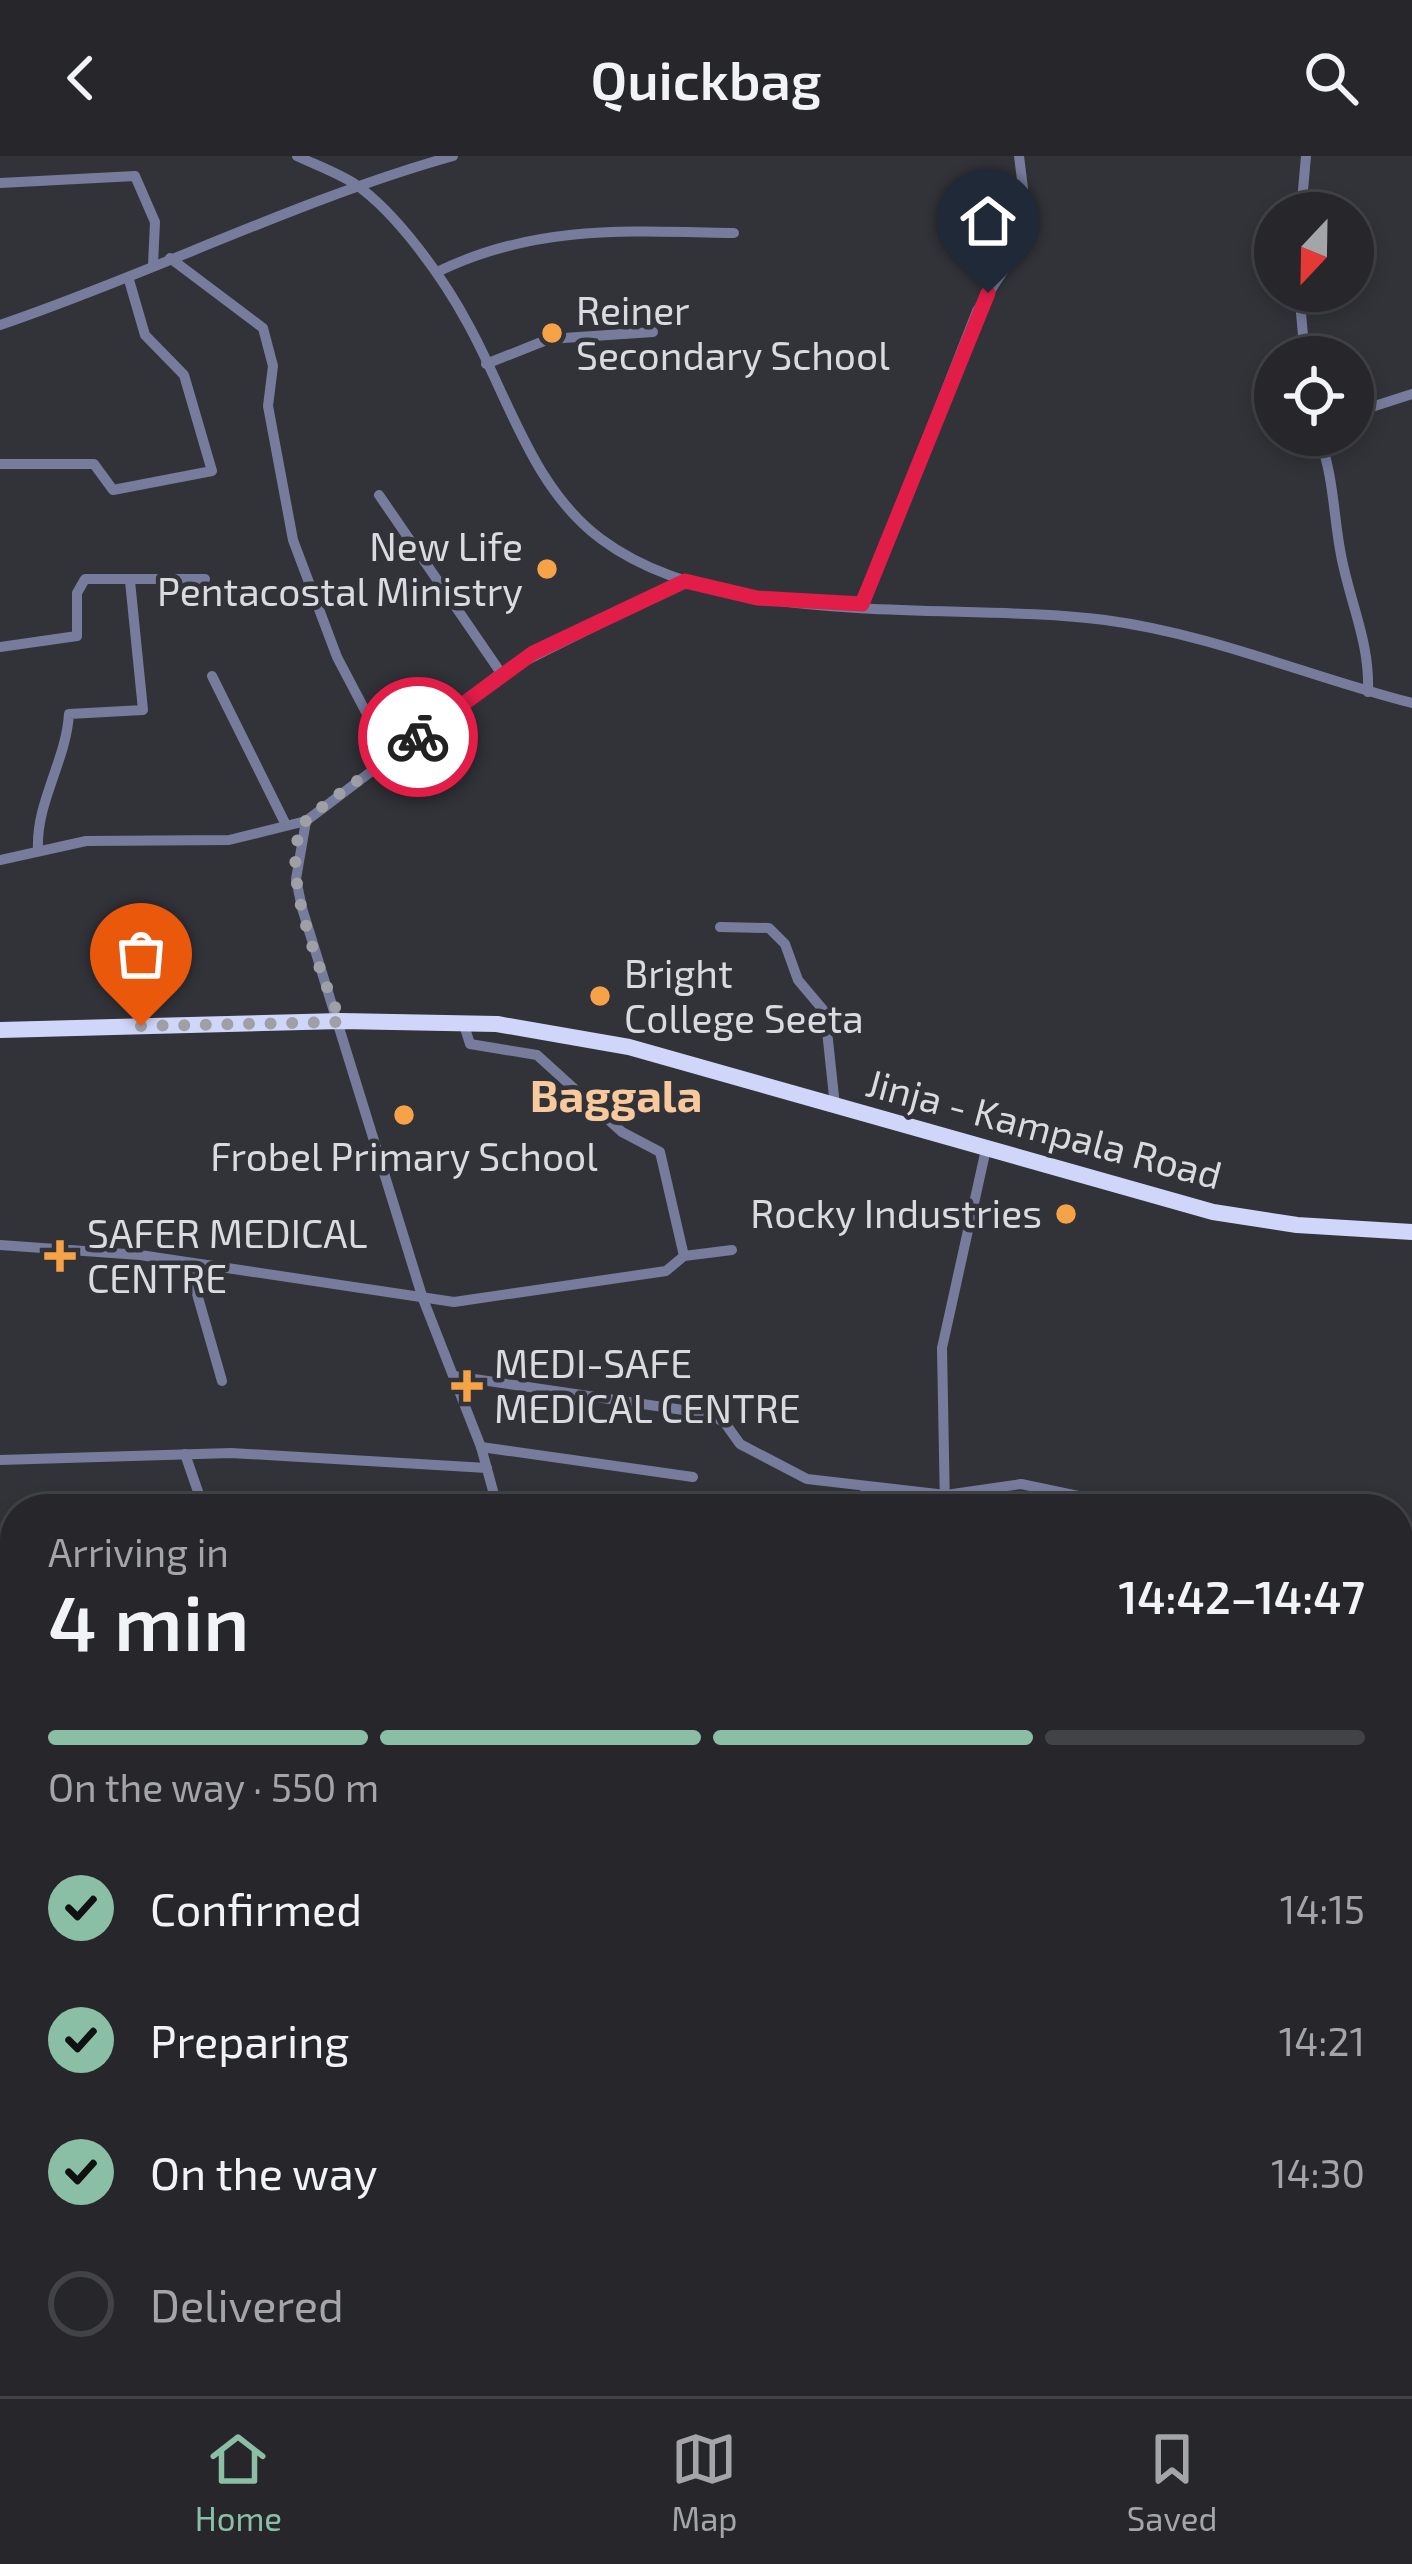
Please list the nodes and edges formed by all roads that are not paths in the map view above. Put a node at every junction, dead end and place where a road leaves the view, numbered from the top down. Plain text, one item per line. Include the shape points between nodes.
1 (298, 156) edge
2 (453, 156) edge
3 (1019, 156) edge
4 (1306, 156) edge
5 (0, 183) edge
6 (362, 183) junction
7 (1306, 192) edge
8 (734, 233) dead end
9 (170, 258) junction
10 (153, 265) junction
11 (437, 272) junction
12 (129, 280) junction
13 (0, 326) edge
14 (653, 332) dead end
15 (486, 364) junction
16 (1412, 394) edge
17 (1374, 406) edge
18 (1324, 456) edge
19 (0, 464) edge
20 (379, 495) dead end
21 (205, 579) dead end
22 (130, 581) junction
23 (685, 581) junction
24 (862, 604) junction
25 (0, 647) edge
26 (501, 673) junction
27 (212, 676) dead end
28 (1368, 692) junction
29 (1412, 703) edge
30 (390, 758) junction
31 (306, 821) junction
32 (285, 823) junction
33 (38, 849) junction
34 (0, 860) edge
35 (720, 927) dead end
36 (341, 1022) junction
37 (464, 1025) junction
38 (0, 1032) edge
39 (835, 1106) junction
40 (986, 1149) junction
41 (1412, 1232) edge
42 (0, 1245) edge
43 (732, 1250) dead end
44 (684, 1256) junction
45 (189, 1267) junction
46 (424, 1299) junction
47 (454, 1376) junction
48 (222, 1381) dead end
49 (481, 1447) junction
50 (185, 1454) junction
51 (0, 1460) edge
52 (487, 1468) junction
53 (693, 1478) dead end
54 (866, 1487) junction
55 (199, 1494) edge
56 (494, 1494) edge
57 (865, 1494) edge
58 (936, 1494) edge
59 (946, 1494) edge
60 (953, 1494) edge
61 (1069, 1494) edge

1 - 6 street
2 - 6 street
3 - 24 street via 1024,196 1007,265 977,311
4 - 7 street
5 - 10 street via 135,176 155,222
6 - 9 street
6 - 11 street
8 - 11 street via 554,233
9 - 10 street
9 - 30 street via 263,328 289,526 337,657
10 - 12 street
11 - 15 street
12 - 13 street
12 - 19 street via 145,335 184,375 212,471 113,490 94,464
14 - 15 street via 549,339
15 - 23 street via 572,513 631,559
16 - 17 street
18 - 28 street via 1343,567 1368,647
20 - 26 street
21 - 22 street
22 - 25 street via 79,584 77,636
22 - 33 street via 143,710 70,712
23 - 24 street via 757,598
23 - 26 street
24 - 28 street via 1107,620
26 - 30 street
27 - 32 street
28 - 29 street
30 - 31 street
31 - 32 street
31 - 36 street via 296,878
32 - 33 street via 229,840 142,838
33 - 34 street
35 - 39 street via 769,928 785,944 798,980 829,1022
36 - 37 highway, Jinja - Kampala Road
36 - 38 highway, Jinja - Kampala Road
36 - 46 street
37 - 39 highway, Jinja - Kampala Road via 532,1028 629,1047
37 - 44 street via 470,1044 537,1055 622,1132 661,1152
39 - 40 highway, Jinja - Kampala Road
40 - 41 highway, Jinja - Kampala Road via 1213,1212
40 - 59 street via 942,1348
42 - 45 street via 140,1255
43 - 44 street
44 - 46 street via 666,1271 640,1276 454,1302
45 - 46 street
45 - 48 street
46 - 47 street
47 - 49 street
47 - 54 street via 710,1414 740,1444 793,1474
49 - 52 street
49 - 53 street
50 - 51 street
50 - 52 street
50 - 55 street
52 - 56 street
54 - 57 street
54 - 58 street
60 - 61 street via 1022,1484

